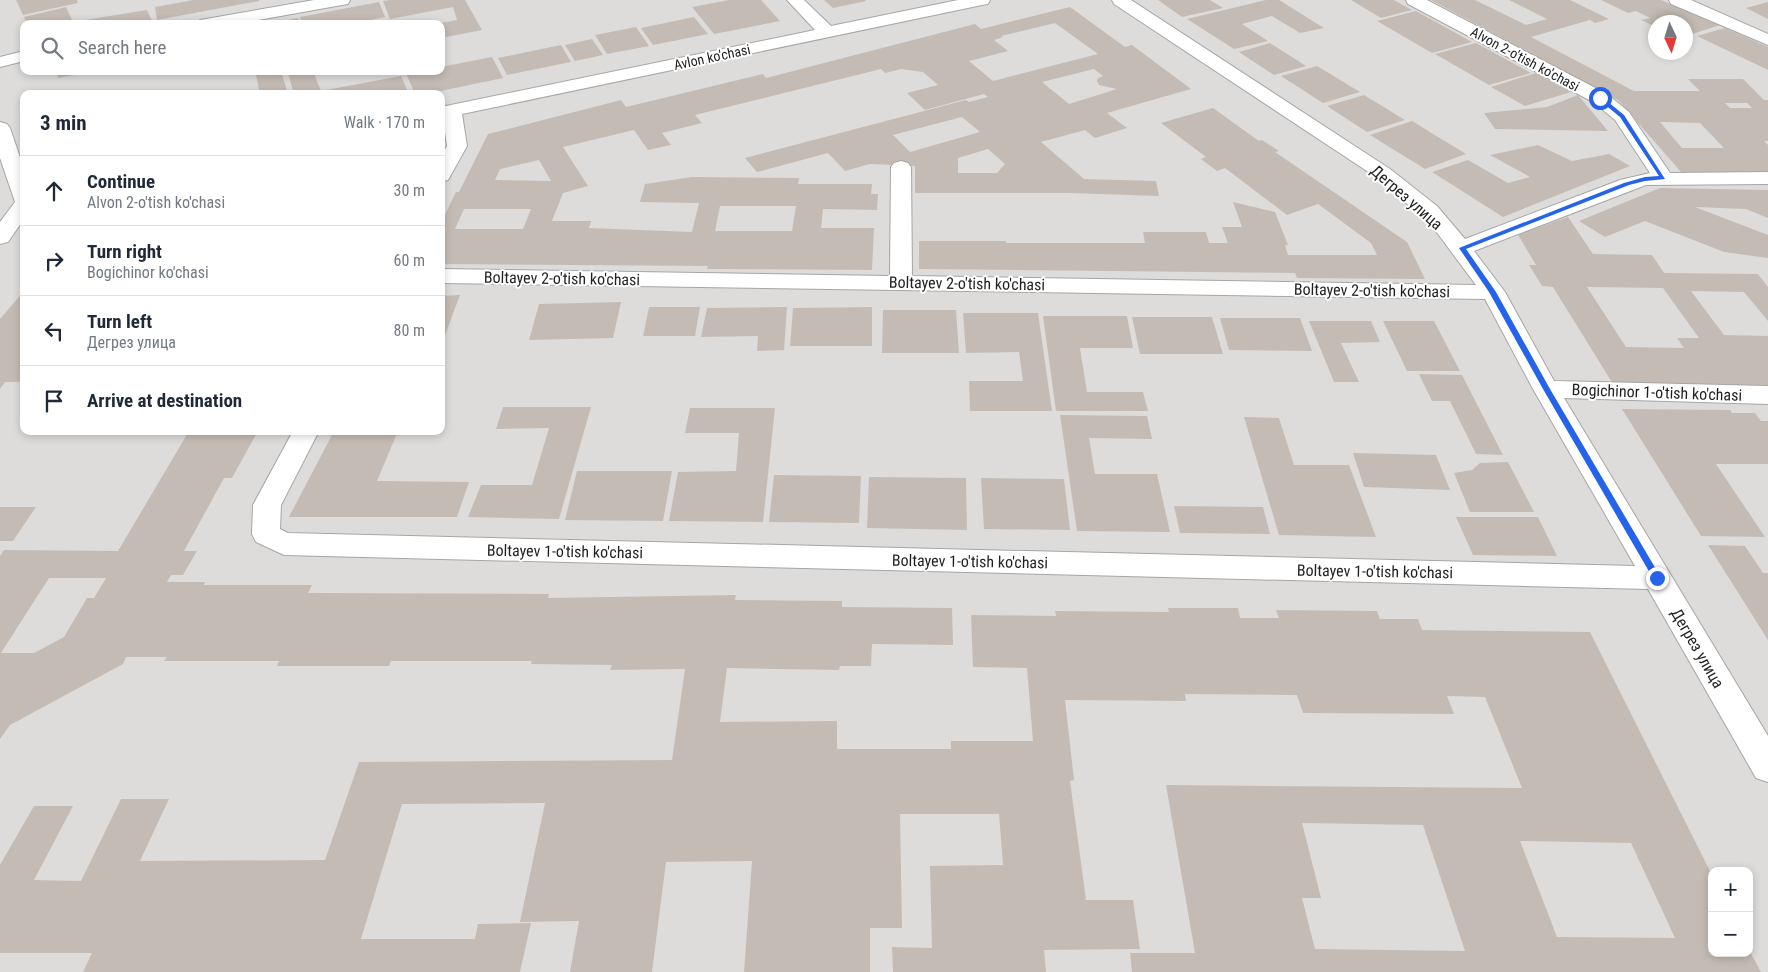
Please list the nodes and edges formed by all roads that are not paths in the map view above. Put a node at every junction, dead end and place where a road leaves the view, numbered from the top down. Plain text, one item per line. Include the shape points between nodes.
1 (342, 0) edge
2 (795, 0) edge
3 (982, 0) edge
4 (1120, 0) edge
5 (1414, 0) edge
6 (1677, 0) edge
7 (309, 3) edge
8 (226, 20) edge
9 (827, 32) junction
10 (1768, 40) edge
11 (20, 57) edge
12 (0, 62) edge
13 (447, 112) edge
14 (0, 128) edge
15 (901, 167) dead end
16 (445, 168) edge
17 (1663, 178) junction
18 (1768, 178) edge
19 (20, 188) edge
20 (20, 210) edge
21 (0, 237) edge
22 (1462, 248) junction
23 (445, 276) edge
24 (901, 282) junction
25 (1493, 292) junction
26 (1546, 389) junction
27 (1768, 395) edge
28 (304, 435) edge
29 (1657, 578) junction
30 (1768, 768) edge

1 - 7 street
2 - 9 street
3 - 9 street, Avlon ko'chasi
4 - 22 street, Дегрез улица via 1383,174 1429,211
5 - 17 street, Alvon 2-o'tish ko'chasi via 1600,98 1622,116
6 - 10 street
7 - 8 street
9 - 13 street, Avlon ko'chasi
11 - 12 street
13 - 16 street via 457,146
14 - 19 street
15 - 24 street
17 - 18 street
17 - 22 street via 1626,184
20 - 21 street
22 - 25 street, Дегрез улица
23 - 24 street, Boltayev 2-o'tish ko'chasi
24 - 25 street, Boltayev 2-o'tish ko'chasi
25 - 26 street, Дегрез улица
26 - 27 street, Bogichinor 1-o'tish ko'chasi
26 - 29 street, Дегрез улица
28 - 29 street, Boltayev 1-o'tish ko'chasi via 267,505 266,534 284,544
29 - 30 street, Дегрез улица

